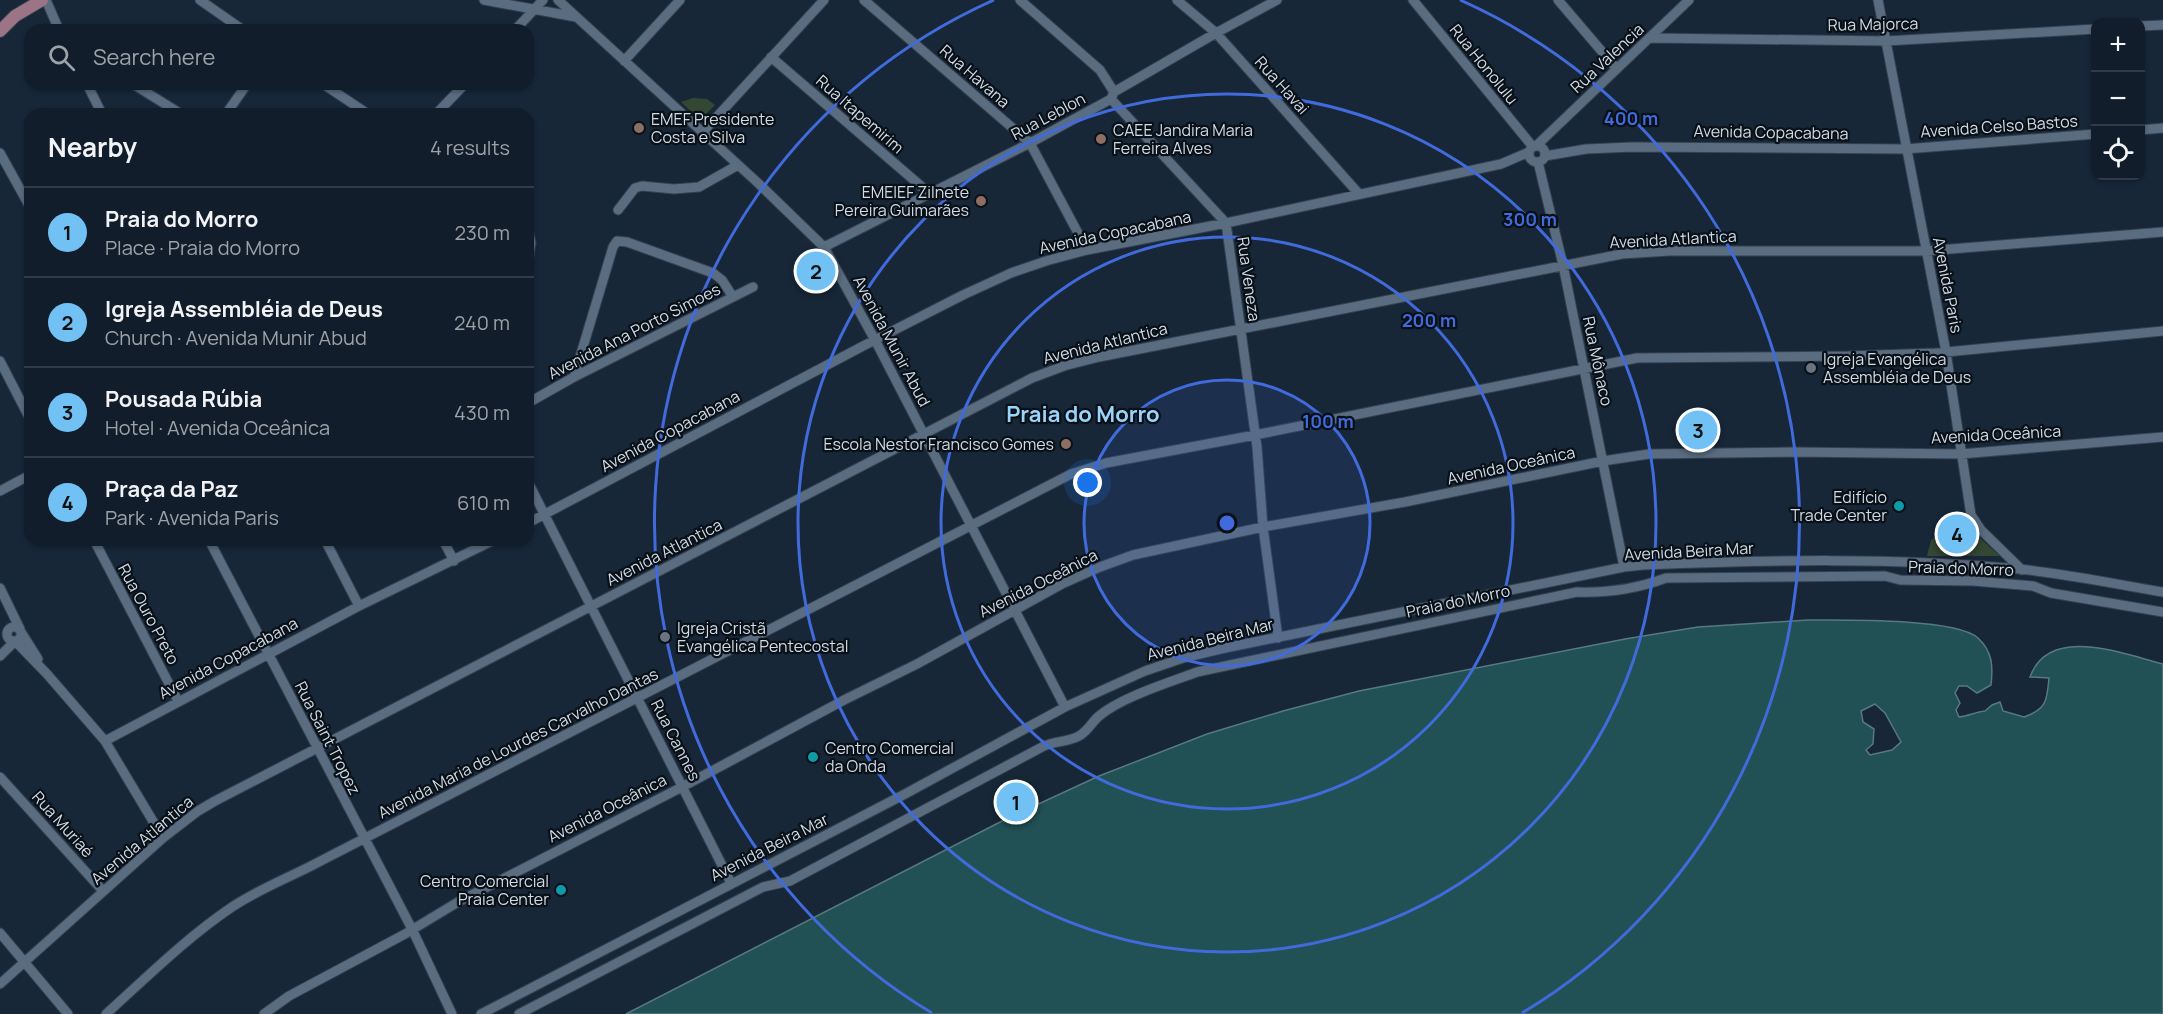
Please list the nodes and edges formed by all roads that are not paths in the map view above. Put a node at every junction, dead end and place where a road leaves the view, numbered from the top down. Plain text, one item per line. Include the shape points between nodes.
1 (44, 0) edge
2 (200, 0) edge
3 (484, 0) edge
4 (543, 0) edge
5 (558, 0) edge
6 (680, 0) edge
7 (824, 0) edge
8 (864, 0) edge
9 (1020, 0) edge
10 (1177, 0) edge
11 (1277, 0) edge
12 (1413, 0) edge
13 (1558, 0) edge
14 (1689, 0) edge
15 (1878, 0) edge
16 (535, 9) junction
17 (577, 17) junction
18 (56, 24) edge
19 (234, 24) edge
20 (521, 24) edge
21 (2163, 25) edge
22 (2145, 26) edge
23 (2091, 29) edge
24 (0, 31) edge
25 (1216, 33) junction
26 (1651, 38) junction
27 (1886, 41) junction
28 (771, 57) junction
29 (624, 61) junction
30 (1616, 68) junction
31 (90, 90) edge
32 (143, 90) edge
33 (243, 90) edge
34 (332, 90) edge
35 (459, 90) edge
36 (1113, 96) junction
37 (99, 108) edge
38 (171, 108) edge
39 (230, 108) edge
40 (359, 108) edge
41 (442, 108) edge
42 (2163, 129) edge
43 (2145, 130) edge
44 (702, 133) junction
45 (2091, 134) edge
46 (1030, 143) junction
47 (1905, 149) junction
48 (0, 153) edge
49 (1537, 153) junction
50 (738, 165) junction
51 (929, 193) junction
52 (1359, 194) junction
53 (24, 196) edge
54 (618, 210) dead end
55 (1226, 223) junction
56 (2163, 232) edge
57 (824, 247) junction
58 (1087, 250) junction
59 (1926, 251) junction
60 (1563, 265) junction
61 (753, 287) dead end
62 (733, 297) junction
63 (1240, 328) junction
64 (2163, 331) edge
65 (875, 340) junction
66 (1946, 352) junction
67 (0, 361) edge
68 (1584, 368) junction
69 (574, 377) junction
70 (534, 400) edge
71 (24, 407) edge
72 (924, 434) junction
73 (1255, 435) junction
74 (2163, 437) edge
75 (1961, 454) junction
76 (1603, 461) junction
77 (24, 478) edge
78 (0, 491) edge
79 (534, 494) edge
80 (544, 514) junction
81 (534, 520) edge
82 (972, 526) junction
83 (1263, 527) junction
84 (97, 546) edge
85 (212, 546) edge
86 (328, 546) edge
87 (446, 546) edge
88 (483, 546) edge
89 (454, 561) junction
90 (1624, 567) junction
91 (2022, 570) junction
92 (0, 588) edge
93 (2163, 592) edge
94 (6, 600) junction
95 (359, 606) junction
96 (591, 606) junction
97 (1016, 610) junction
98 (2163, 612) edge
99 (21, 631) junction
100 (8, 632) edge
101 (1278, 638) junction
102 (0, 655) edge
103 (268, 655) junction
104 (47, 674) junction
105 (638, 698) junction
106 (178, 701) junction
107 (1065, 707) junction
108 (105, 741) junction
109 (317, 748) junction
110 (0, 777) edge
111 (682, 787) junction
112 (164, 838) junction
113 (364, 839) junction
114 (731, 883) junction
115 (103, 891) junction
116 (412, 929) junction
117 (0, 933) edge
118 (26, 962) junction
119 (0, 984) edge
120 (68, 1014) edge
121 (105, 1014) edge
122 (264, 1014) edge
123 (452, 1014) edge
124 (481, 1014) edge
125 (519, 1014) edge

1 - 18 street
1 - 24 main road via 15,16
2 - 19 street
3 - 16 street
4 - 16 street
5 - 17 street, Avenida Munir Abud
6 - 29 street
7 - 28 street
8 - 46 street, Rua Havana
9 - 36 street, Rua Veneza via 1100,70
10 - 25 street, Rua Havai
11 - 25 street, Rua Leblon
12 - 49 street, Rua Honolulu
13 - 30 street
14 - 26 street, Rua Valencia
15 - 27 street, Avenida Paris
16 - 17 street
16 - 20 street
17 - 29 street, Avenida Munir Abud
21 - 22 street
23 - 27 street, Rua Majorca
25 - 36 street, Rua Leblon
25 - 52 street, Rua Havai
26 - 27 street, Rua Majorca
26 - 30 street, Rua Valencia
27 - 47 street, Avenida Paris
28 - 44 street
28 - 51 street, Rua Itapemirim
29 - 44 street, Avenida Munir Abud
30 - 49 street, Rua Valencia via 1544,137
31 - 37 street
32 - 38 street
33 - 39 street
34 - 40 street
35 - 41 street
36 - 46 street, Rua Leblon
36 - 55 street, Rua Veneza
42 - 43 street
44 - 50 street, Avenida Munir Abud
45 - 47 street, Avenida Celso Bastos
46 - 51 street, Rua Leblon
46 - 58 street, Rua Havana
47 - 49 street, Avenida Copacabana via 1632,147
47 - 59 street, Avenida Paris
48 - 53 street
49 - 52 street, Avenida Copacabana
49 - 60 street, Rua Mônaco
50 - 54 street via 699,187 635,188
50 - 57 street, Avenida Munir Abud
51 - 57 street, Rua Leblon
52 - 55 street, Avenida Copacabana
55 - 58 street, Avenida Copacabana
55 - 63 street, Rua Veneza
56 - 59 street, Avenida Atlantica
57 - 65 street, Avenida Munir Abud
58 - 65 street, Avenida Copacabana via 1011,273
59 - 60 street, Avenida Atlantica via 1669,251 1622,254
59 - 66 street, Avenida Paris
60 - 63 street, Avenida Atlantica
60 - 68 street, Rua Mônaco
61 - 62 street, Avenida Ana Porto Simoes
62 - 69 street, Avenida Ana Porto Simoes
62 - 69 street via 713,273 617,241
63 - 72 street, Avenida Atlantica via 1064,366 1032,378
63 - 73 street, Rua Veneza
64 - 66 street, Avenida Maria de Lourdes Carvalho Dantas
65 - 72 street, Avenida Munir Abud
65 - 80 street, Avenida Copacabana
66 - 68 street, Avenida Maria de Lourdes Carvalho Dantas via 1655,357
66 - 75 street, Avenida Paris
67 - 71 street
68 - 73 street, Avenida Maria de Lourdes Carvalho Dantas
68 - 76 street, Rua Mônaco
69 - 70 street, Avenida Ana Porto Simoes
72 - 82 street, Avenida Munir Abud
72 - 96 street, Avenida Atlantica
73 - 82 street, Avenida Maria de Lourdes Carvalho Dantas via 1106,463 1071,474
73 - 83 street, Rua Veneza
74 - 75 street, Avenida Oceânica
75 - 76 street, Avenida Oceânica via 1681,453
75 - 91 street, Avenida Paris via 1966,496 1975,524
76 - 83 street, Avenida Oceânica
76 - 90 street, Rua Mônaco
77 - 78 street
79 - 80 street, Rua Cannes
80 - 81 street, Avenida Copacabana
80 - 96 street, Rua Cannes
82 - 97 street, Avenida Munir Abud
82 - 105 street, Avenida Maria de Lourdes Carvalho Dantas
83 - 97 street, Avenida Oceânica via 1118,560 1072,579
83 - 101 street, Rua Veneza
84 - 106 street, Rua Ouro Preto
85 - 103 street, Rua Saint Tropez
86 - 95 street
87 - 89 street
88 - 89 street, Avenida Copacabana
89 - 95 street, Avenida Copacabana
90 - 91 street, Avenida Beira Mar via 1863,561
90 - 101 street, Avenida Beira Mar
91 - 93 street
92 - 94 street
94 - 99 street
94 - 100 street
95 - 103 street, Avenida Copacabana
96 - 105 street, Rua Cannes
96 - 109 street, Avenida Atlantica
97 - 107 street, Avenida Munir Abud
97 - 111 street, Avenida Oceânica
98 - 125 street, Praia do Morro via 2051,593 2033,586 1973,581 1900,580 1885,576 1666,578 1651,584 1578,592 1197,672 1150,689 1098,717 1082,734 1067,742 1044,746 790,881 764,887
99 - 100 street via 14,626
99 - 104 street
100 - 102 street
100 - 104 street
101 - 107 street, Avenida Beira Mar via 1183,658
103 - 106 street, Avenida Copacabana
103 - 109 street, Rua Saint Tropez
104 - 108 street
105 - 111 street, Rua Cannes
105 - 113 street, Avenida Maria de Lourdes Carvalho Dantas
106 - 108 street, Avenida Copacabana
107 - 114 street, Avenida Beira Mar
108 - 112 street
109 - 112 street, Avenida Atlantica via 198,811
109 - 113 street, Rua Saint Tropez
110 - 115 street, Rua Muriaé
111 - 114 street, Rua Cannes
111 - 116 street, Avenida Oceânica
112 - 115 street, Avenida Atlantica
113 - 116 street, Rua Saint Tropez
113 - 121 street, Avenida Maria de Lourdes Carvalho Dantas via 232,908
114 - 124 street, Avenida Beira Mar
115 - 118 street, Avenida Atlantica
116 - 122 street, Avenida Oceânica via 305,986
116 - 123 street, Rua Saint Tropez
117 - 118 street
118 - 119 street, Avenida Atlantica
118 - 120 street

